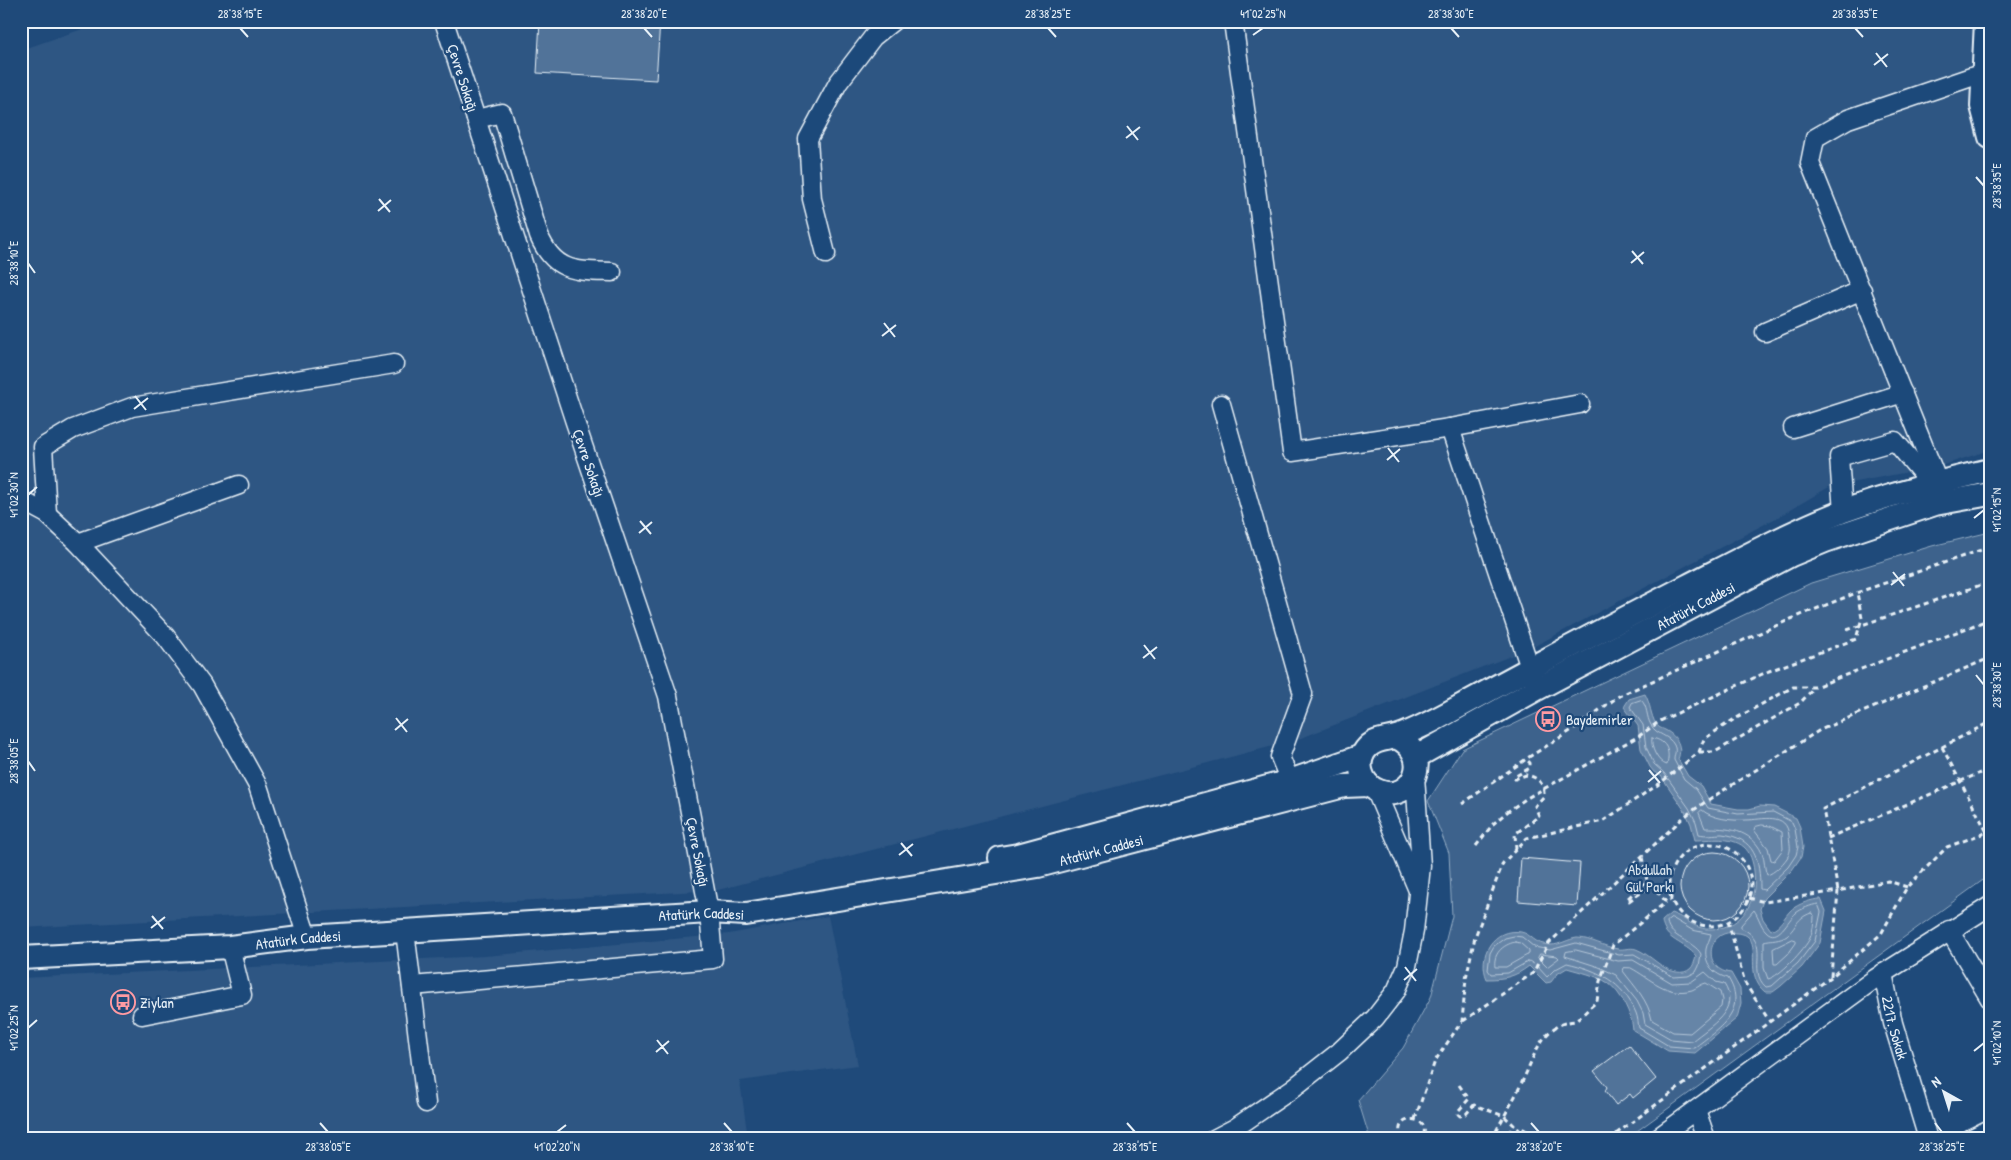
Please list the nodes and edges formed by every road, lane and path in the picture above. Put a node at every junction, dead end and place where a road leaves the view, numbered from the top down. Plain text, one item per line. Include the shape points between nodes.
1 (444, 21) edge
2 (893, 21) edge
3 (1233, 21) edge
4 (1986, 21) edge
5 (1983, 73) junction
6 (476, 119) junction
7 (1990, 137) edge
8 (826, 254) dead end
9 (612, 272) dead end
10 (1862, 290) junction
11 (1765, 332) dead end
12 (394, 364) dead end
13 (1904, 393) junction
14 (1221, 404) dead end
15 (1580, 404) dead end
16 (1450, 428) junction
17 (1793, 428) dead end
18 (1990, 470) edge
19 (1934, 483) junction
20 (239, 485) dead end
21 (1990, 494) edge
22 (21, 500) edge
23 (1843, 512) junction
24 (47, 514) junction
25 (78, 543) junction
26 (1990, 547) edge
27 (1990, 582) edge
28 (1856, 593) junction
29 (1990, 618) edge
30 (1860, 625) junction
31 (1847, 630) dead end
32 (1990, 658) edge
33 (1534, 678) junction
34 (1815, 688) junction
35 (1990, 722) edge
36 (1396, 737) junction
37 (1942, 747) junction
38 (1699, 752) junction
39 (1362, 756) junction
40 (1526, 759) junction
41 (1416, 766) junction
42 (1980, 773) dead end
43 (1290, 781) junction
44 (1960, 781) junction
45 (1372, 787) junction
46 (1544, 790) junction
47 (1462, 804) dead end
48 (1988, 831) edge
49 (1828, 838) junction
50 (1476, 846) dead end
51 (1516, 850) junction
52 (1642, 857) junction
53 (1907, 887) junction
54 (1418, 889) junction
55 (1838, 891) junction
56 (1749, 898) junction
57 (1672, 899) junction
58 (1666, 902) junction
59 (1990, 906) edge
60 (709, 912) junction
61 (1728, 921) junction
62 (1949, 930) junction
63 (405, 931) junction
64 (306, 937) junction
65 (230, 947) junction
66 (21, 958) edge
67 (1884, 973) junction
68 (1831, 977) junction
69 (412, 986) junction
70 (1990, 999) edge
71 (142, 1015) dead end
72 (1462, 1021) junction
73 (1770, 1022) junction
74 (1459, 1085) dead end
75 (426, 1103) dead end
76 (1696, 1110) junction
77 (1504, 1116) junction
78 (1415, 1119) junction
79 (1990, 1129) edge
80 (1214, 1139) edge
81 (1402, 1139) edge
82 (1422, 1139) edge
83 (1492, 1139) edge
84 (1509, 1139) edge
85 (1540, 1139) edge
86 (1609, 1139) edge
87 (1656, 1139) edge
88 (1706, 1139) edge
89 (1928, 1139) edge
90 (1970, 1139) edge

1 - 6 street, Çevre Sokağı
2 - 8 street via 873,37 838,83 808,139 812,199
3 - 16 street via 1292,452
4 - 5 main road
5 - 7 main road via 1982,106
5 - 10 street via 1848,119 1815,138 1810,163
6 - 9 street via 502,113 539,236 547,252 574,270
6 - 60 street, Çevre Sokağı via 668,696
10 - 11 street
10 - 13 street
12 - 24 street via 132,407 73,429 43,447
13 - 17 street
13 - 19 street
14 - 43 street via 1303,694 1280,757
15 - 16 street
16 - 33 street
18 - 19 main road
19 - 23 main road
19 - 23 street via 1895,441 1838,457
20 - 25 street
21 - 33 main road, Atatürk Caddesi via 1935,504 1824,541
22 - 24 street
23 - 33 main road via 1794,532
24 - 25 street
25 - 64 street via 166,637 202,685 258,786
26 - 28 path
27 - 30 path
28 - 30 path via 1862,618
28 - 40 path via 1619,696
29 - 34 path
30 - 31 path
30 - 46 path via 1856,639 1769,671 1660,721
32 - 52 path via 1820,730 1685,816
33 - 36 main road
33 - 41 main road, Atatürk Caddesi
34 - 38 path via 1800,703 1715,752
34 - 38 path via 1792,687 1704,739
35 - 37 path
36 - 39 main road via 1376,741
36 - 41 main road via 1412,748
37 - 44 path
37 - 49 path via 1823,809
38 - 51 path via 1659,784 1602,821 1527,838
39 - 43 main road
39 - 45 main road via 1363,777
40 - 46 path via 1530,768 1515,779 1530,776 1540,781
40 - 47 path
41 - 45 main road via 1409,785 1400,791 1389,793
41 - 54 street via 1421,866
42 - 44 path
43 - 60 main road via 1018,855 746,902
44 - 48 path
44 - 49 path
45 - 54 street
45 - 60 main road, Atatürk Caddesi via 1344,786 1038,866 746,914
46 - 50 path via 1506,812
46 - 51 path via 1544,796 1535,806 1539,816 1515,834
48 - 53 path via 1947,847
49 - 55 path
51 - 72 path via 1503,863 1475,936 1466,978
52 - 58 path via 1647,881 1627,899 1629,901 1652,885
52 - 72 path via 1549,943 1532,973
53 - 55 path via 1888,881
53 - 68 path via 1881,934
54 - 80 street via 1407,966 1396,991 1375,1018 1292,1089
55 - 56 path via 1766,902
55 - 68 path
56 - 57 path via 1751,882 1748,868 1740,856 1728,848 1710,845 1691,849 1673,868 1670,880
56 - 61 path via 1744,909
57 - 58 path
57 - 61 path via 1682,915 1693,923 1707,926
58 - 77 path via 1613,945 1600,981 1597,1001 1576,1021 1565,1022 1552,1029 1534,1052
59 - 62 street
60 - 63 main road, Atatürk Caddesi
60 - 69 street, Çevre Sokağı via 713,959
61 - 73 path via 1745,983
62 - 67 street
62 - 70 street
63 - 64 main road, Atatürk Caddesi
63 - 69 street
64 - 65 main road, Atatürk Caddesi
65 - 66 main road, Atatürk Caddesi
65 - 71 street via 242,995
67 - 76 street
67 - 89 street, 2217. Sokak via 1893,1023
68 - 73 path
69 - 75 street
72 - 78 path via 1435,1061
73 - 86 path
74 - 77 path via 1468,1099 1459,1110 1460,1116 1474,1105
76 - 87 street
76 - 88 street
77 - 83 path
77 - 84 path via 1514,1126 1508,1134
78 - 81 path via 1402,1123
78 - 82 path via 1423,1125
79 - 90 street
84 - 85 path via 1520,1127

